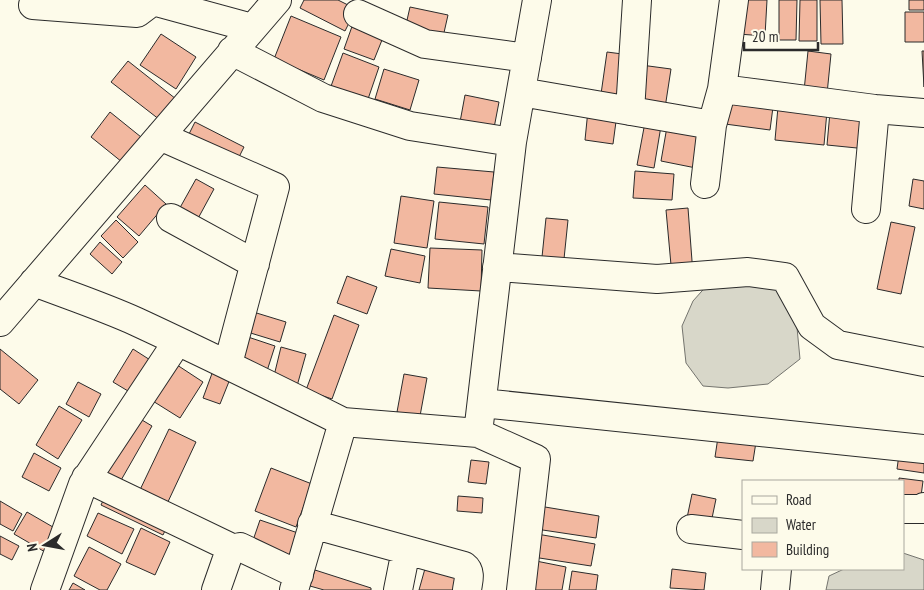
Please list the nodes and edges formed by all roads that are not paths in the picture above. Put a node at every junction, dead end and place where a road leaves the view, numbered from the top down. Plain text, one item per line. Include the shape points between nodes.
1 (153, 0) edge
2 (276, 0) edge
3 (538, 0) edge
4 (637, 0) edge
5 (734, 0) edge
6 (27, 2) edge
7 (358, 14) dead end
8 (252, 28) junction
9 (232, 51) junction
10 (527, 58) junction
11 (722, 89) junction
12 (521, 92) junction
13 (875, 109) junction
14 (630, 110) junction
15 (924, 112) edge
16 (712, 125) junction
17 (160, 136) junction
18 (512, 142) junction
19 (705, 184) dead end
20 (866, 209) dead end
21 (172, 218) dead end
22 (255, 264) junction
23 (497, 267) junction
24 (34, 282) junction
25 (5, 309) edge
26 (177, 342) junction
27 (924, 362) edge
28 (228, 364) junction
29 (482, 403) junction
30 (343, 422) junction
31 (478, 433) junction
32 (924, 449) edge
33 (86, 478) junction
34 (924, 507) edge
35 (904, 509) edge
36 (312, 524) junction
37 (691, 529) dead end
38 (742, 534) edge
39 (234, 549) junction
40 (406, 550) junction
41 (777, 570) edge
42 (297, 582) edge
43 (45, 590) edge
44 (216, 590) edge
45 (398, 590) edge
46 (467, 590) edge
47 (520, 590) edge
48 (775, 590) edge

1 - 6 street via 137,13
1 - 8 street
2 - 8 street
3 - 10 street
4 - 14 street
5 - 11 street
7 - 10 street via 425,44
8 - 9 street
9 - 17 street
9 - 18 street via 323,98 410,126
10 - 12 street
11 - 13 street
11 - 16 street
12 - 14 street
12 - 18 street
13 - 15 street
13 - 20 street
14 - 16 street
16 - 19 street
17 - 22 street via 275,187
17 - 24 street
18 - 23 street
21 - 22 street
22 - 28 street
23 - 27 street via 658,279 748,272 785,277 812,326 838,345
23 - 29 street
24 - 25 street
24 - 26 street via 136,322
26 - 28 street
26 - 33 street
28 - 30 street
29 - 31 street
29 - 32 street
30 - 31 street
30 - 36 street
31 - 47 street via 536,459
33 - 39 street
33 - 43 street
34 - 35 street
36 - 40 street
36 - 42 street
37 - 38 street
39 - 42 street via 240,547
39 - 44 street via 230,550
40 - 45 street
40 - 46 street via 464,566 469,574
41 - 48 street

